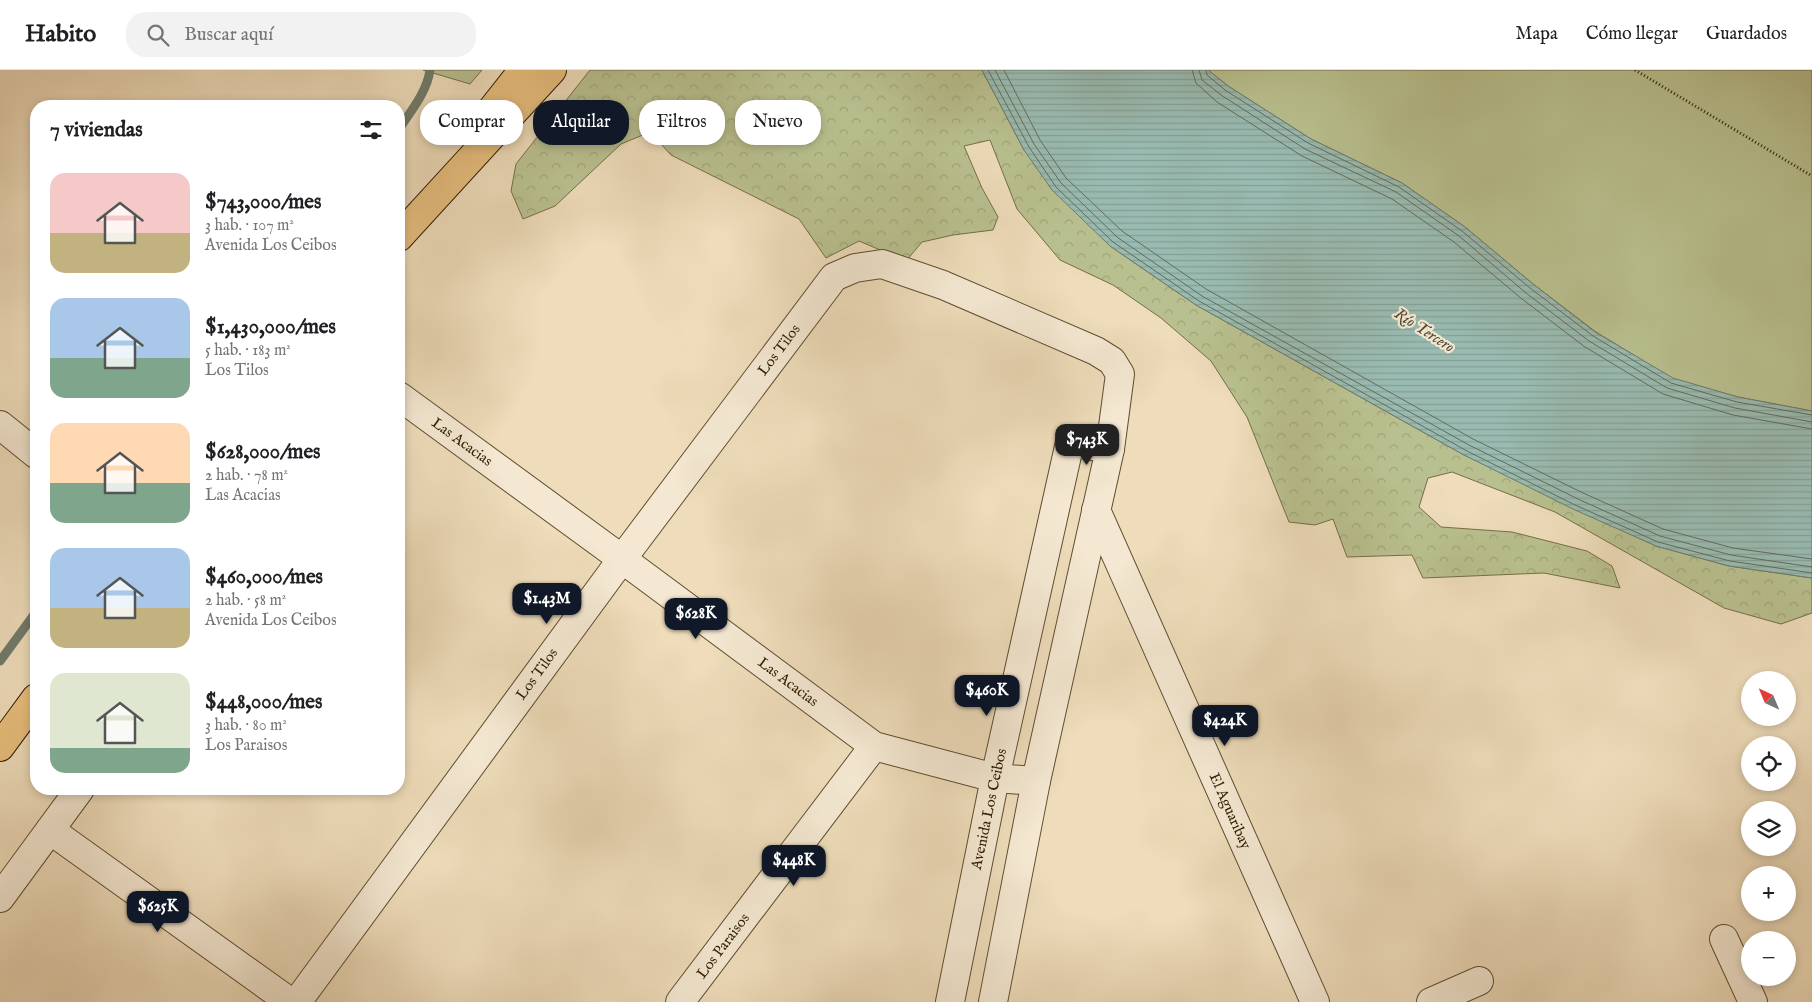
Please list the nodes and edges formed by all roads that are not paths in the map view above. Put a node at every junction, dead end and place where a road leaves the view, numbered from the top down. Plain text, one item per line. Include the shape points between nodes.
1 (523, 70) edge
2 (552, 70) edge
3 (405, 220) edge
4 (405, 230) edge
5 (405, 400) edge
6 (0, 425) edge
7 (30, 449) edge
8 (1110, 449) junction
9 (1096, 510) junction
10 (622, 559) junction
11 (30, 706) edge
12 (874, 746) junction
13 (0, 747) edge
14 (995, 778) junction
15 (1036, 781) junction
16 (76, 795) edge
17 (50, 830) junction
18 (0, 898) edge
19 (1724, 939) dead end
20 (1480, 981) dead end
21 (290, 1002) edge
22 (297, 1002) edge
23 (680, 1002) edge
24 (950, 1002) edge
25 (993, 1002) edge
26 (1315, 1002) edge
27 (1431, 1002) edge
28 (1753, 1002) edge

1 - 3 main road
2 - 4 main road
5 - 10 street, Las Acacias
6 - 7 street
8 - 9 street
8 - 10 street, Los Tilos via 1120,374 1112,361 1096,351 943,285 882,264 855,268 834,277
8 - 14 street, Avenida Los Ceibos via 1070,442
9 - 15 street
9 - 26 street, El Aguaribay
10 - 12 street, Las Acacias
10 - 22 street, Los Tilos
11 - 13 main road
12 - 14 street, Las Acacias
12 - 23 street, Los Paraisos
14 - 15 street, Las Acacias
14 - 24 street, Avenida Los Ceibos
15 - 25 street
16 - 17 street
17 - 18 street
17 - 21 street
19 - 28 street
20 - 27 street

